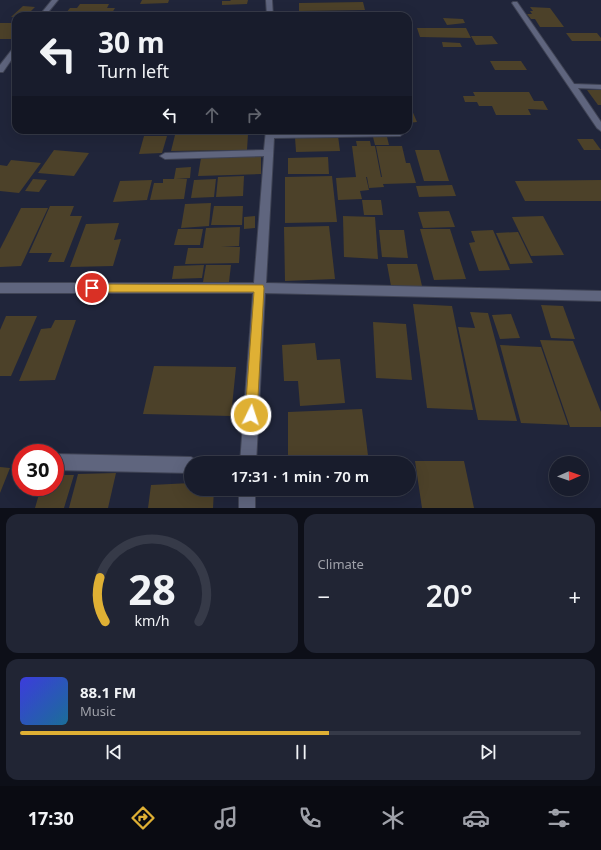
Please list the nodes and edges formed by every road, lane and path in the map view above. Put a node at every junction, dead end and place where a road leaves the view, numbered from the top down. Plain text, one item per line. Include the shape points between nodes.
1 (55, 0) edge
2 (269, 0) edge
3 (514, 3) dead end
4 (45, 12) edge
5 (270, 12) edge
6 (12, 54) edge
7 (0, 70) edge
8 (572, 86) junction
9 (601, 87) edge
10 (601, 128) edge
11 (270, 134) edge
12 (269, 153) junction
13 (165, 156) dead end
14 (0, 288) edge
15 (260, 288) junction
16 (601, 296) edge
17 (248, 456) edge
18 (64, 462) edge
19 (184, 465) edge
20 (247, 496) edge
21 (247, 508) edge

1 - 4 street
2 - 5 street
3 - 8 street
6 - 7 street
8 - 9 street
8 - 10 street
11 - 12 street
12 - 13 street
12 - 15 street
14 - 15 street
15 - 16 street
15 - 17 street
18 - 19 street
20 - 21 street

